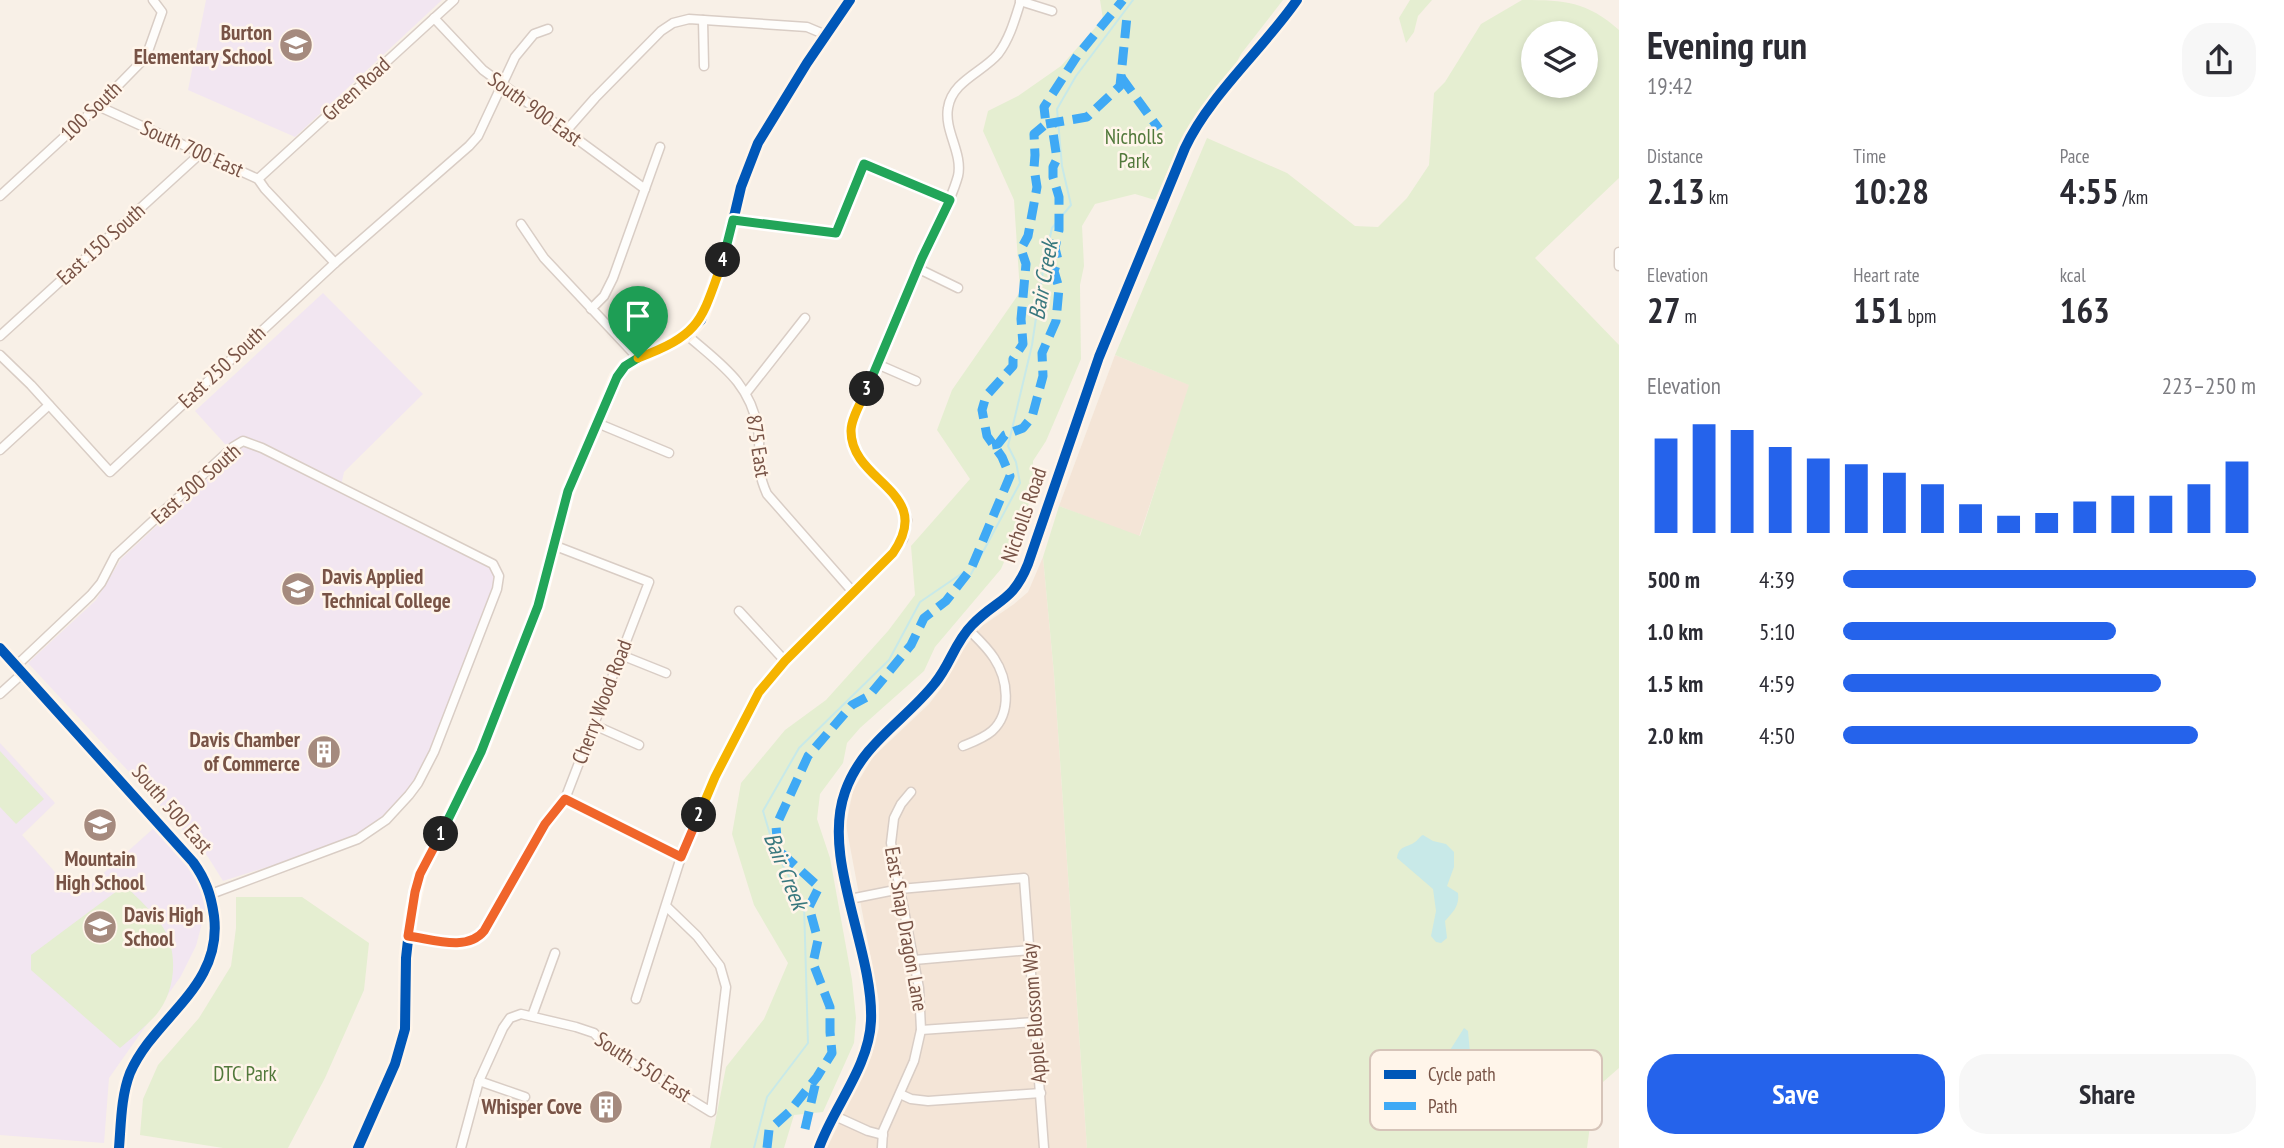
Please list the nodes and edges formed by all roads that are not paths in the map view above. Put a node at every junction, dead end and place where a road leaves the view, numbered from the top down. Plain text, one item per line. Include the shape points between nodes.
1 (153, 0) edge
2 (454, 0) edge
3 (850, 0) edge
4 (1297, 0) edge
5 (1021, 1) edge
6 (1052, 10) dead end
7 (434, 18) junction
8 (703, 20) junction
9 (548, 29) dead end
10 (826, 35) junction
11 (704, 66) dead end
12 (502, 85) junction
13 (98, 106) junction
14 (566, 131) junction
15 (660, 147) dead end
16 (201, 153) junction
17 (258, 179) junction
18 (645, 189) junction
19 (0, 196) edge
20 (950, 200) junction
21 (733, 220) junction
22 (521, 225) dead end
23 (1619, 252) edge
24 (335, 263) junction
25 (1619, 266) edge
26 (917, 268) junction
27 (958, 288) dead end
28 (592, 309) junction
29 (805, 318) dead end
30 (687, 335) junction
31 (0, 336) edge
32 (0, 355) edge
33 (638, 358) junction
34 (877, 364) junction
35 (916, 381) dead end
36 (746, 393) junction
37 (49, 405) junction
38 (597, 423) junction
39 (0, 450) edge
40 (669, 453) dead end
41 (553, 545) junction
42 (853, 593) junction
43 (739, 611) dead end
44 (968, 629) junction
45 (0, 648) edge
46 (621, 655) junction
47 (785, 661) junction
48 (20, 669) junction
49 (666, 673) dead end
50 (0, 694) edge
51 (594, 724) junction
52 (639, 745) dead end
53 (963, 747) dead end
54 (911, 792) dead end
55 (565, 799) junction
56 (681, 857) junction
57 (900, 889) junction
58 (211, 894) junction
59 (850, 899) junction
60 (667, 907) junction
61 (408, 936) junction
62 (1030, 950) junction
63 (555, 953) dead end
64 (914, 960) junction
65 (636, 999) dead end
66 (531, 1016) junction
67 (1035, 1022) junction
68 (921, 1030) junction
69 (479, 1081) junction
70 (1041, 1093) junction
71 (900, 1094) junction
72 (525, 1097) dead end
73 (835, 1115) junction
74 (883, 1135) junction
75 (119, 1148) edge
76 (358, 1148) edge
77 (461, 1148) edge
78 (820, 1148) edge
79 (881, 1148) edge
80 (1044, 1148) edge

1 - 13 street, 100 South via 162,12 146,57
2 - 7 street, Green Road
3 - 10 street
4 - 44 street, Nicholls Road via 1192,133 1098,358 1025,573 1009,597
5 - 6 street
5 - 20 street via 1012,32 997,55 966,79 948,107 959,173
7 - 12 street, South 900 East
7 - 17 street, Green Road
8 - 10 street via 807,27
8 - 11 street
8 - 14 street via 673,23 661,31
9 - 12 street via 534,34 515,57
10 - 21 street via 758,143
12 - 14 street, South 900 East
12 - 24 street, East 250 South via 469,146
13 - 16 street, South 700 East
13 - 19 street, 100 South
14 - 18 street, South 900 East
15 - 18 street
16 - 17 street, South 700 East
16 - 31 street, East 150 South
17 - 24 street, South 700 East
18 - 28 street via 613,278
20 - 21 street via 864,164 836,233
20 - 26 street
21 - 30 street via 701,320
22 - 28 street via 544,258
23 - 25 street
24 - 37 street, East 250 South via 110,472
26 - 27 street
26 - 34 street
28 - 33 street
29 - 36 street
30 - 33 street
30 - 36 street, 875 East via 724,366
32 - 37 street
33 - 38 street via 617,377
34 - 35 street
34 - 42 street via 850,428 852,444 901,503 906,520 903,538
36 - 42 street, 875 East via 758,430 759,477 767,494
37 - 39 street
38 - 40 street
38 - 41 street via 568,491
41 - 46 street, Cherry Wood Road via 649,582
41 - 61 street via 538,606 481,752 420,874
42 - 47 street
43 - 47 street
44 - 53 street via 996,660 1005,702 991,732
44 - 59 street, Nicholls Road via 937,681 869,748 851,777 838,825
45 - 48 street, South 500 East
46 - 49 street
46 - 51 street, Cherry Wood Road
47 - 56 street via 751,705
48 - 50 street, East 300 South
48 - 58 street, South 500 East via 193,862
48 - 58 street, East 300 South via 91,595 115,556 243,441 493,565 499,576 496,589 434,752 409,795 386,820 358,839
51 - 52 street
51 - 55 street, Cherry Wood Road
54 - 57 street, East Snap Dragon Lane via 898,810 891,835
55 - 56 street
55 - 61 street, Cherry Wood Road via 545,824 478,938 455,942
56 - 60 street
57 - 59 street
57 - 62 street, Apple Blossom Way via 1024,878
57 - 64 street, East Snap Dragon Lane
58 - 75 street, South 500 East via 216,932 212,954 202,979 142,1051 130,1075
59 - 73 street, Nicholls Road via 869,990 870,1030 863,1057
60 - 65 street
60 - 66 street, South 550 East via 720,967 726,987 711,1112 608,1048 594,1034
61 - 76 street via 405,1029 395,1065
62 - 64 street
62 - 67 street, Apple Blossom Way
63 - 66 street
64 - 68 street, East Snap Dragon Lane
66 - 69 street via 510,1018
67 - 68 street
67 - 70 street, Apple Blossom Way
68 - 71 street, East Snap Dragon Lane
69 - 72 street
69 - 77 street
70 - 71 street via 928,1101
70 - 80 street, Apple Blossom Way
71 - 74 street, East Snap Dragon Lane
73 - 74 street
73 - 78 street, Nicholls Road
74 - 79 street, East Snap Dragon Lane

